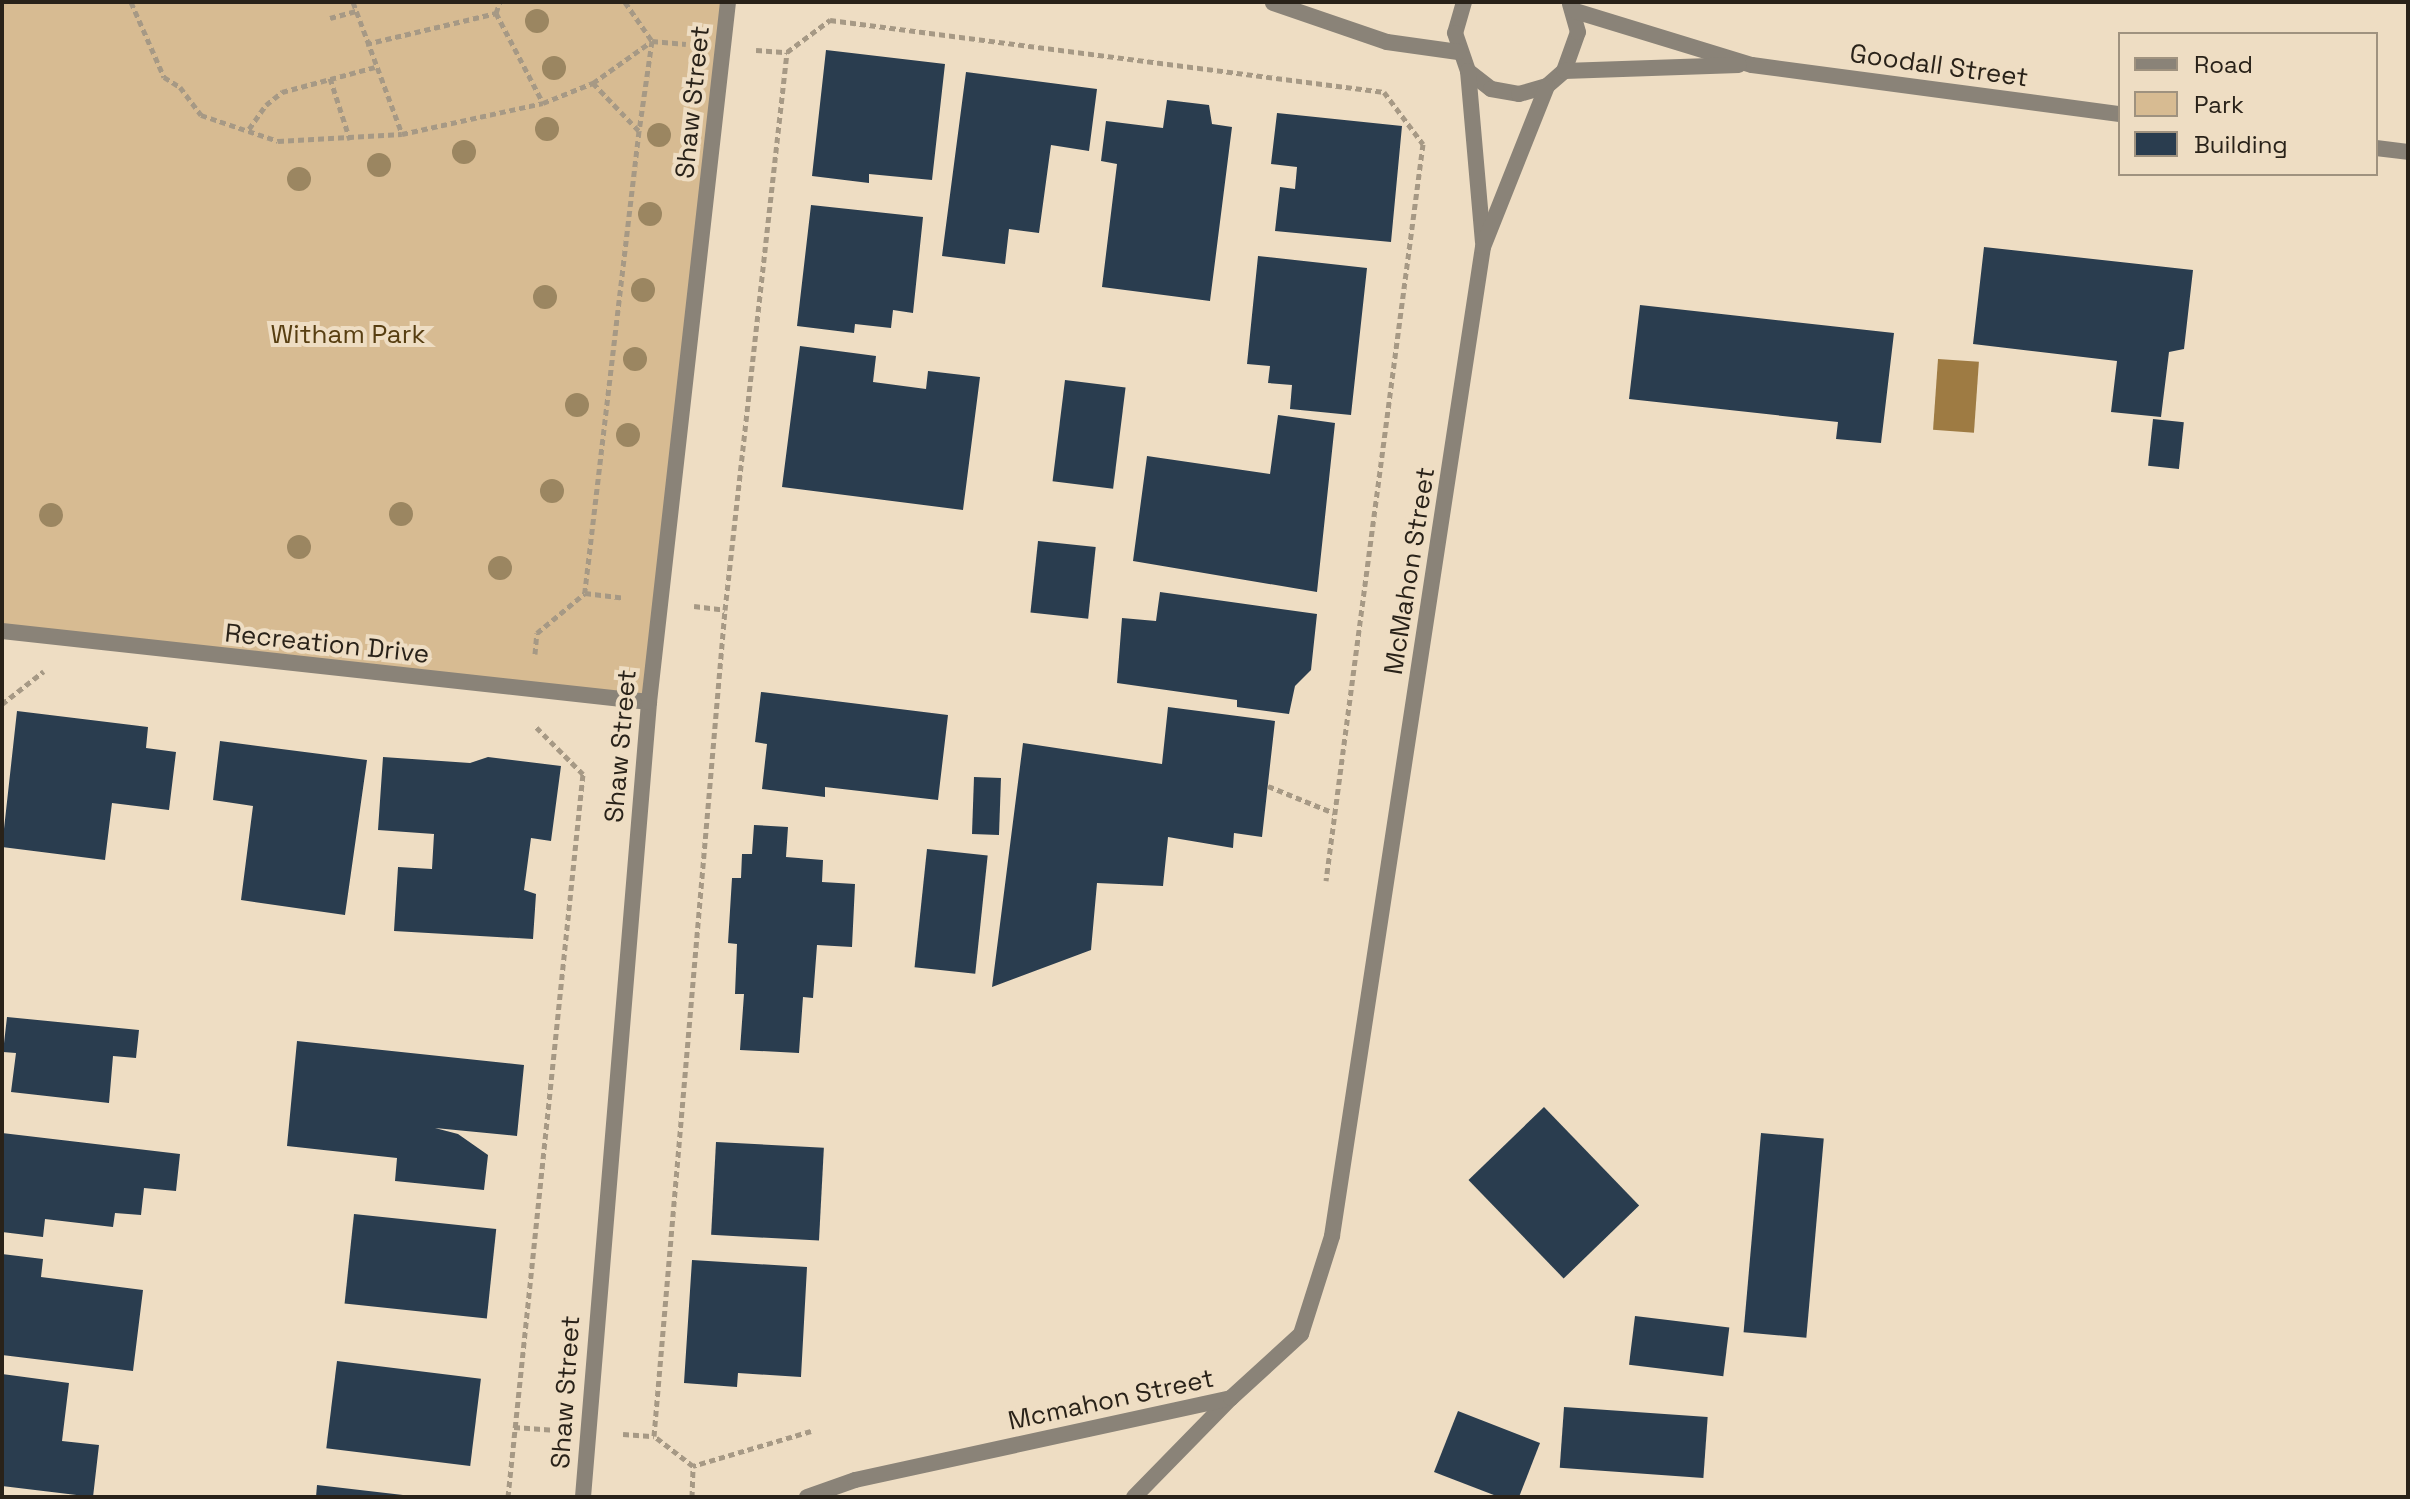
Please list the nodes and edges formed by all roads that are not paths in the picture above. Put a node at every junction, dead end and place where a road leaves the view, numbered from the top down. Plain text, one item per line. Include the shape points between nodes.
1 (728, 2) edge
2 (1273, 2) edge
3 (1464, 2) edge
4 (1572, 7) edge
5 (1458, 52) junction
6 (1752, 65) junction
7 (1468, 71) junction
8 (1564, 71) junction
9 (1547, 86) junction
10 (2118, 114) edge
11 (2378, 148) edge
12 (2408, 152) edge
13 (1483, 247) junction
14 (2, 631) edge
15 (649, 702) junction
16 (1384, 901) joint
17 (1231, 1398) junction
18 (583, 1497) edge
19 (807, 1497) edge
20 (1134, 1497) edge

1 - 15 street, Shaw Street
2 - 5 street via 1387,42
3 - 5 street via 1455,33
4 - 6 street
4 - 8 street via 1575,52
5 - 7 street
6 - 8 street
6 - 10 street, Goodall Street
7 - 9 street via 1491,89 1519,94
7 - 13 street
8 - 9 street
9 - 13 street
11 - 12 street
13 - 16 street, McMahon Street
14 - 15 street, Recreation Drive
15 - 18 street, Shaw Street
16 - 17 street, Mcmahon Street via 1332,1236 1301,1334
17 - 19 street, Mcmahon Street via 855,1480
17 - 20 street

